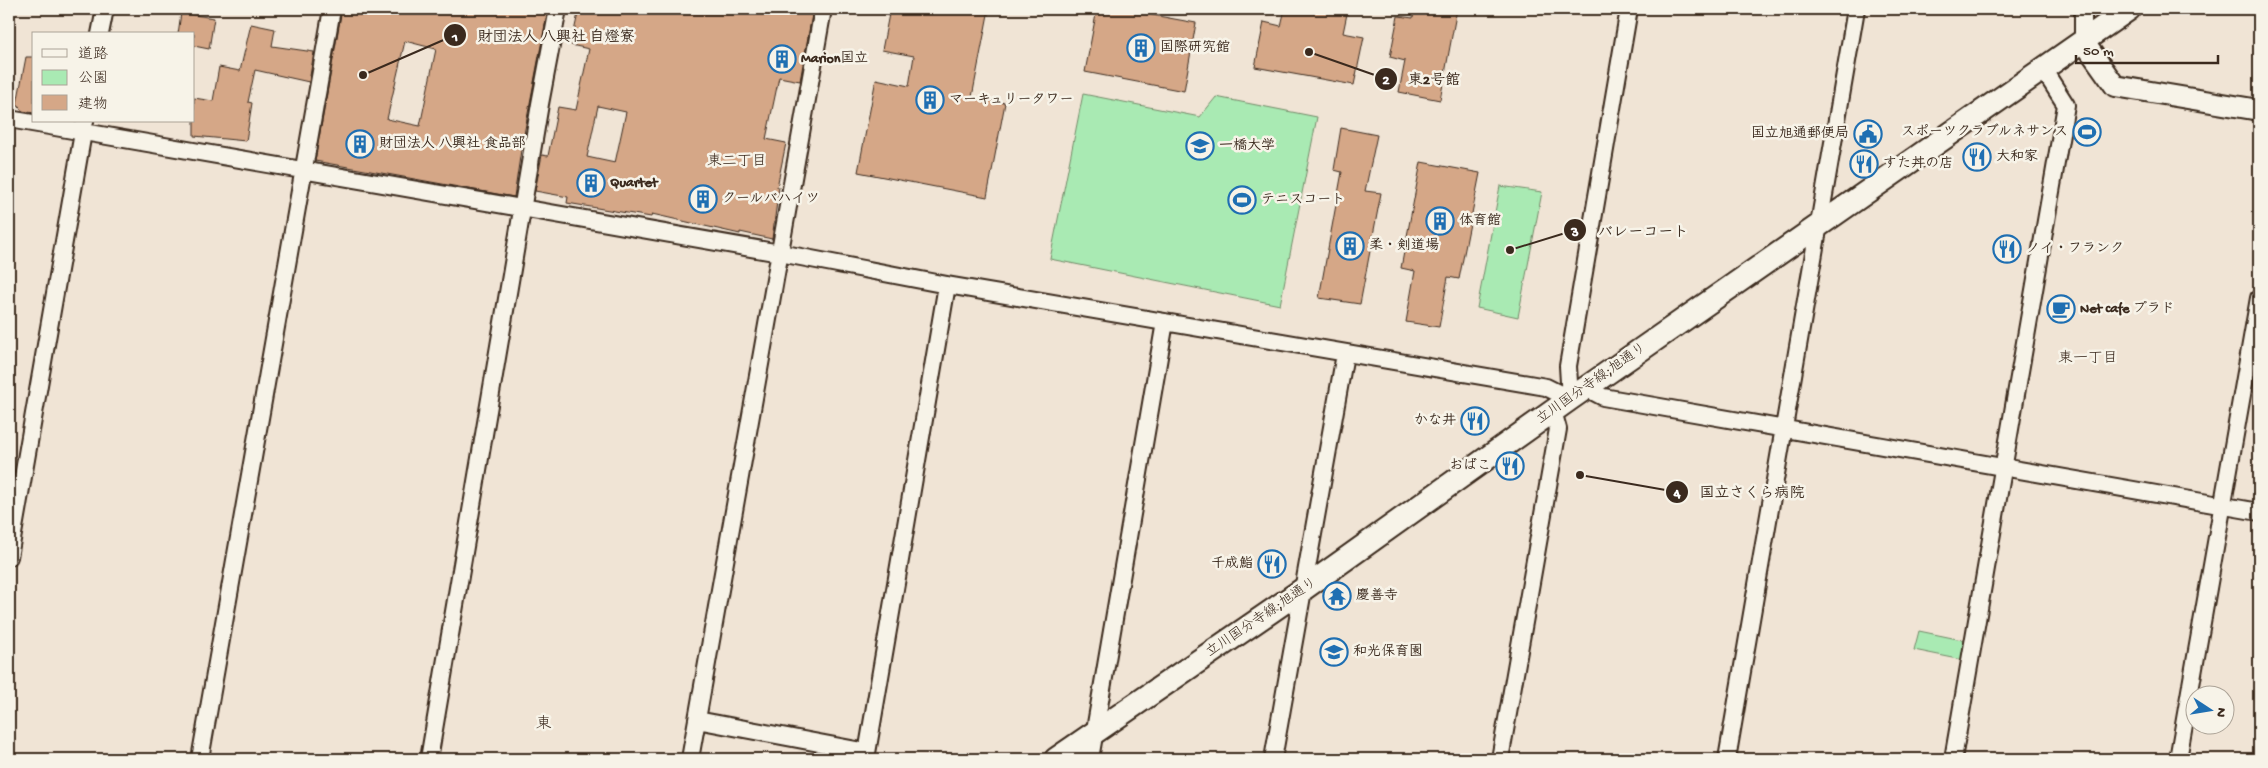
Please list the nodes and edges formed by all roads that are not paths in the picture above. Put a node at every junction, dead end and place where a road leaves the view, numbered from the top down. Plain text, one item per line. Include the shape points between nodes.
1 (105, 9) edge
2 (332, 9) edge
3 (558, 9) edge
4 (823, 9) edge
5 (1629, 9) edge
6 (1856, 9) edge
7 (2083, 9) edge
8 (2129, 9) edge
9 (100, 32) edge
10 (2083, 41) junction
11 (2043, 70) junction
12 (2259, 110) edge
13 (9, 119) edge
14 (32, 121) edge
15 (37, 122) edge
16 (84, 127) edge
17 (304, 171) junction
18 (523, 209) junction
19 (1818, 225) junction
20 (780, 253) junction
21 (946, 285) junction
22 (2259, 298) edge
23 (1165, 322) junction
24 (2255, 346) edge
25 (1345, 354) junction
26 (1570, 399) junction
27 (1785, 428) junction
28 (2004, 467) junction
29 (2224, 506) junction
30 (2259, 512) edge
31 (9, 557) edge
32 (1302, 590) junction
33 (697, 720) junction
34 (1095, 730) junction
35 (867, 756) edge
36 (200, 759) edge
37 (429, 759) edge
38 (690, 759) edge
39 (1056, 759) edge
40 (1090, 759) edge
41 (1273, 759) edge
42 (1500, 759) edge
43 (1727, 759) edge
44 (1954, 759) edge
45 (2178, 759) edge

1 - 9 street
2 - 17 street
3 - 18 street
4 - 20 street
5 - 26 street via 1568,366
6 - 19 street
7 - 10 street
8 - 10 main road, 立川国分寺線;旭通り
10 - 11 main road, 立川国分寺線;旭通り
10 - 12 street via 2115,86
11 - 19 main road, 立川国分寺線;旭通り
11 - 28 street via 2066,105
13 - 14 street
15 - 16 street
16 - 17 street
16 - 31 street
17 - 18 street
17 - 36 street
18 - 20 street
18 - 37 street
19 - 26 main road, 立川国分寺線;旭通り
19 - 27 street
20 - 21 street
20 - 33 street
21 - 23 street
21 - 35 street
22 - 24 street
23 - 25 street
23 - 34 street
24 - 29 street
25 - 26 street via 1546,387
25 - 32 street
26 - 27 street via 1603,397
26 - 32 main road, 立川国分寺線;旭通り
26 - 42 street via 1558,429
27 - 28 street
27 - 43 street
28 - 29 street
28 - 44 street
29 - 30 street
29 - 45 street
32 - 34 main road, 立川国分寺線;旭通り
32 - 41 street
33 - 35 street
33 - 38 street
34 - 39 main road, 立川国分寺線;旭通り
34 - 40 street

